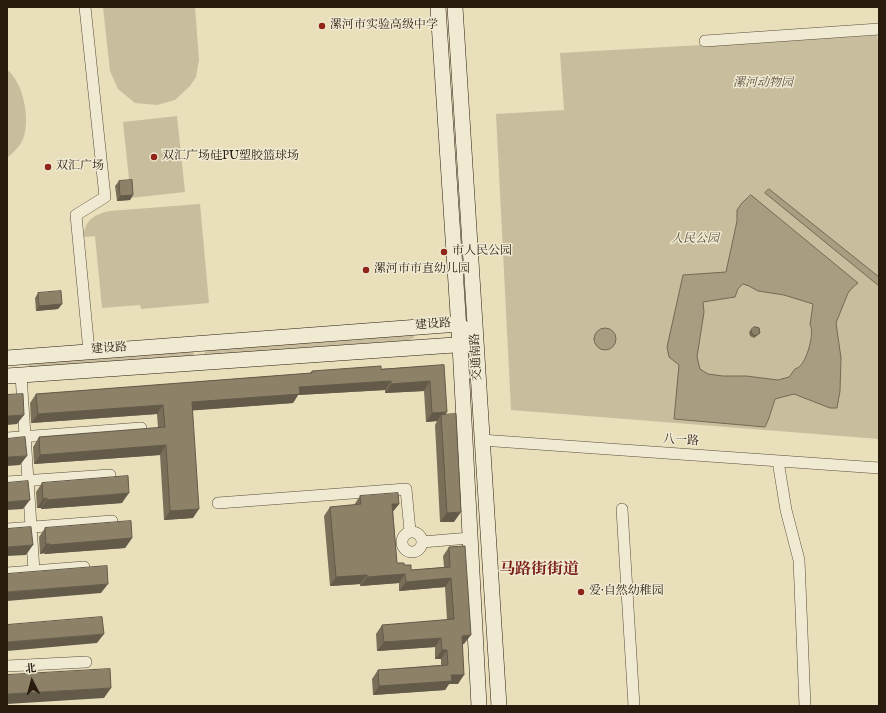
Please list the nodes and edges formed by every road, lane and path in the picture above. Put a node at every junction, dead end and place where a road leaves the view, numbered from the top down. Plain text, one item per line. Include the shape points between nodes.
1 (85, 7) edge
2 (438, 7) edge
3 (455, 7) edge
4 (879, 30) edge
5 (705, 41) dead end
6 (459, 324) junction
7 (199, 343) junction
8 (476, 344) junction
9 (460, 345) junction
10 (89, 351) junction
11 (13, 357) edge
12 (200, 363) junction
13 (14, 375) edge
14 (141, 428) edge
15 (25, 436) junction
16 (7, 438) edge
17 (481, 440) junction
18 (778, 461) junction
19 (879, 468) edge
20 (110, 475) dead end
21 (28, 480) junction
22 (7, 482) edge
23 (218, 503) dead end
24 (622, 509) dead end
25 (112, 521) edge
26 (31, 527) junction
27 (7, 529) edge
28 (410, 531) junction
29 (488, 537) junction
30 (470, 538) junction
31 (422, 542) junction
32 (84, 567) edge
33 (34, 571) junction
34 (7, 573) edge
35 (86, 662) dead end
36 (7, 666) edge
37 (470, 706) edge
38 (478, 706) edge
39 (499, 706) edge
40 (634, 706) edge
41 (805, 706) edge

1 - 10 street via 105,197 76,215
2 - 6 main road, 交通南路
3 - 8 main road, 交通南路
4 - 5 street
6 - 7 main road, 建设路
6 - 8 main road, 建设路
6 - 9 main road, 交通南路
7 - 10 main road, 建设路
7 - 12 main road
8 - 9 main road, 建设路
8 - 17 main road, 交通南路
9 - 12 main road, 建设路
9 - 30 main road, 交通南路
10 - 11 main road, 建设路
11 - 13 main road
12 - 13 main road, 建设路
13 - 15 street
14 - 15 street
15 - 16 street
15 - 21 street
17 - 18 street, 八一路
17 - 29 main road, 交通南路
18 - 19 street, 八一路
18 - 41 street via 786,510 799,560
20 - 21 street
21 - 22 street
21 - 26 street
23 - 28 street via 406,489
24 - 40 street
25 - 26 street
26 - 27 street
26 - 33 street
28 - 31 street via 420,535
28 - 31 street via 402,538 401,544 405,550 415,552
29 - 30 main road
29 - 39 main road, 交通南路
30 - 31 street
30 - 38 main road, 交通南路
32 - 33 street
33 - 34 street
35 - 36 street
37 - 38 main road

